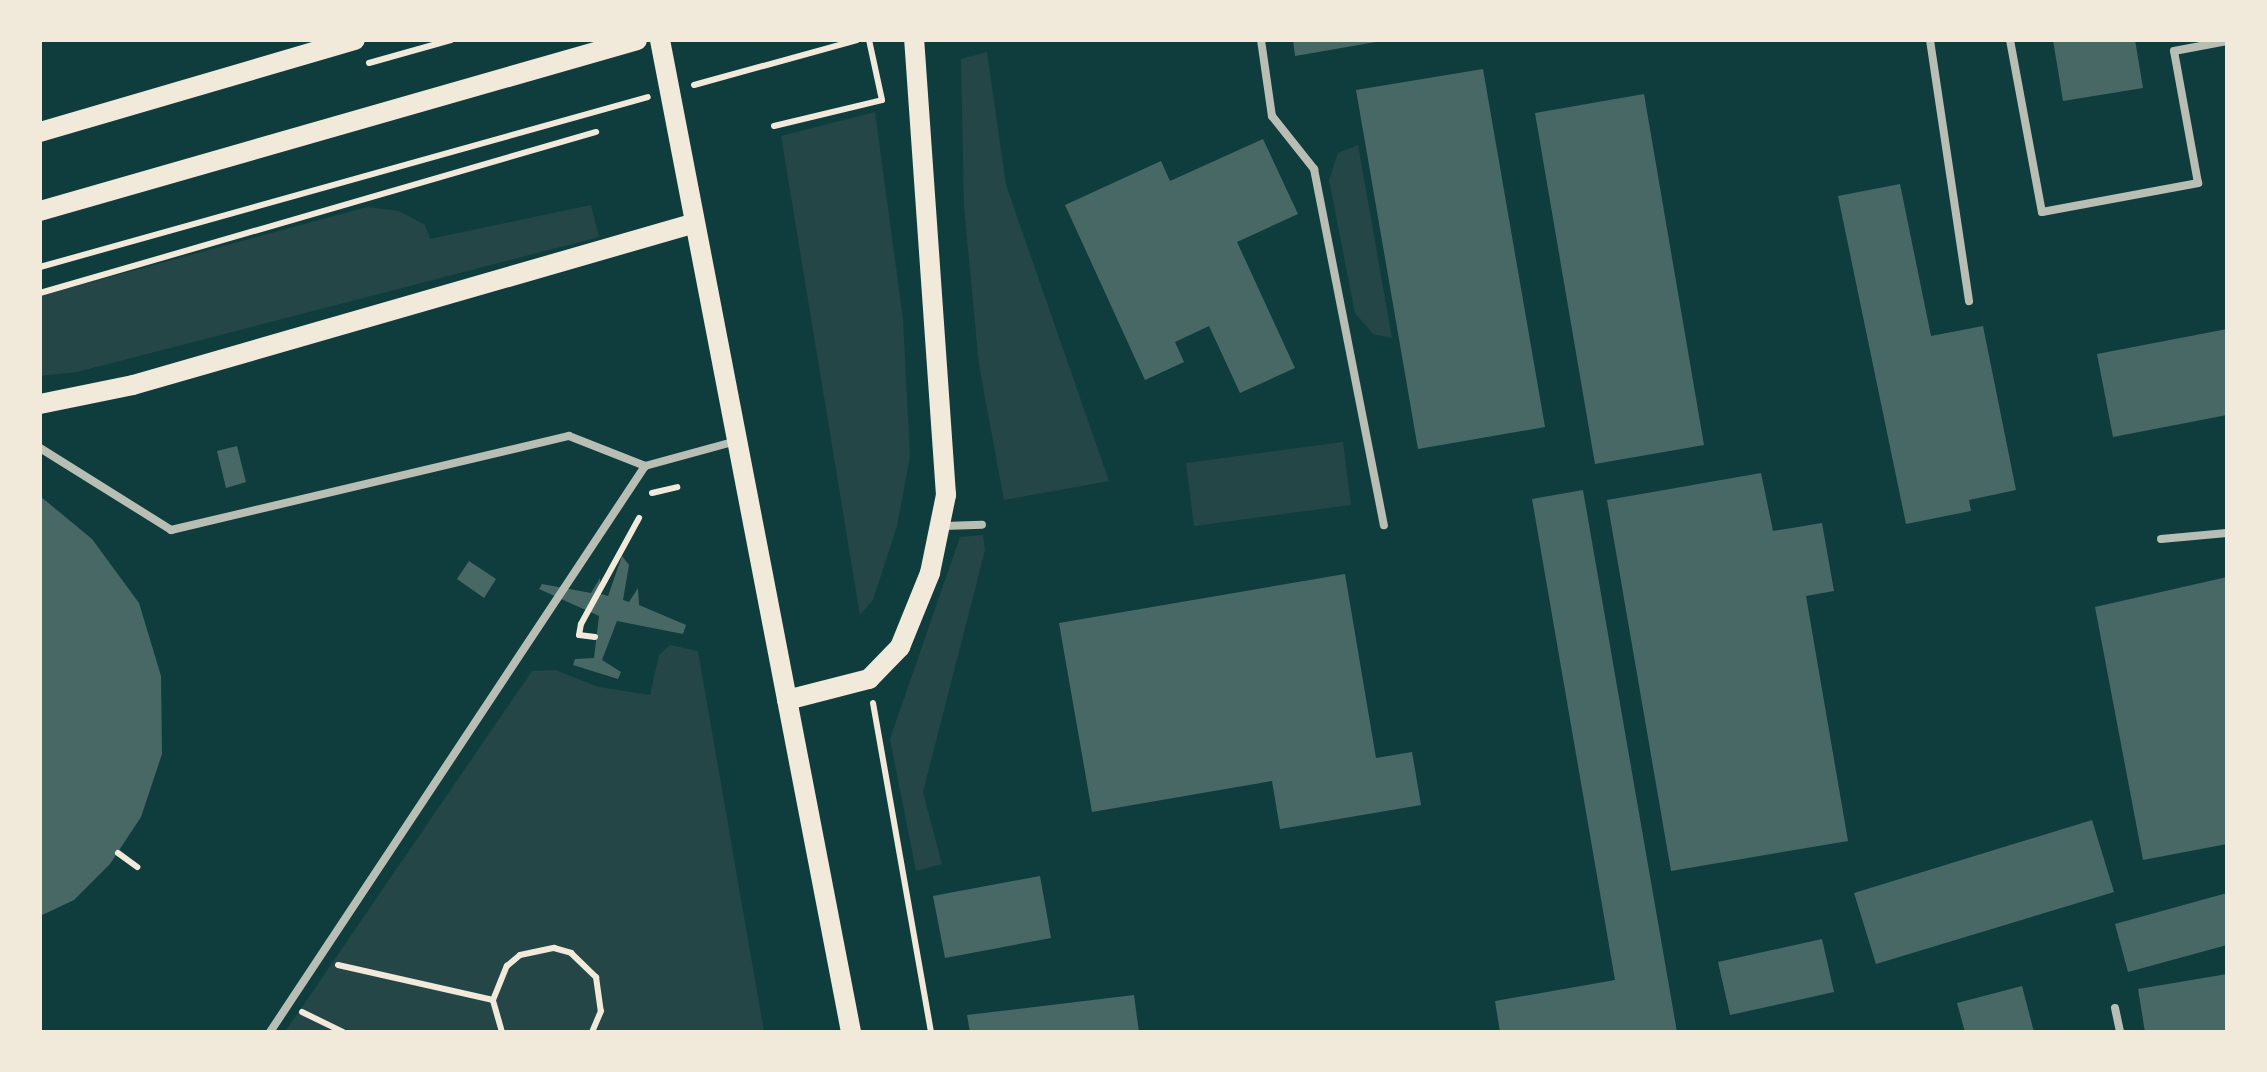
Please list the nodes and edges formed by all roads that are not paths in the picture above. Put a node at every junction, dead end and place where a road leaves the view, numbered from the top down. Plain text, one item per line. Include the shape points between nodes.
1 (355, 40) edge
2 (637, 40) edge
3 (660, 40) edge
4 (914, 40) edge
5 (1261, 40) edge
6 (1930, 40) edge
7 (2010, 40) edge
8 (2227, 41) edge
9 (40, 132) edge
10 (40, 211) edge
11 (692, 224) junction
12 (1969, 301) dead end
13 (40, 404) edge
14 (732, 442) junction
15 (40, 448) edge
16 (645, 466) junction
17 (982, 525) dead end
18 (1384, 525) dead end
19 (939, 526) junction
20 (2227, 533) edge
21 (2161, 539) dead end
22 (787, 700) junction
23 (2115, 1008) dead end
24 (270, 1032) edge
25 (851, 1032) edge
26 (2120, 1032) edge

1 - 9 main road
2 - 10 main road
3 - 11 main road
4 - 19 main road via 946,457
5 - 18 lane via 1272,116 1314,169
6 - 12 lane
7 - 8 lane via 2042,212 2198,183 2174,51
11 - 13 main road via 134,385
11 - 14 main road
14 - 16 lane
14 - 22 main road
15 - 16 lane via 171,530 568,436
16 - 24 lane
17 - 19 lane
19 - 22 main road via 930,574 900,647 868,680
20 - 21 lane
22 - 25 main road
23 - 26 lane

